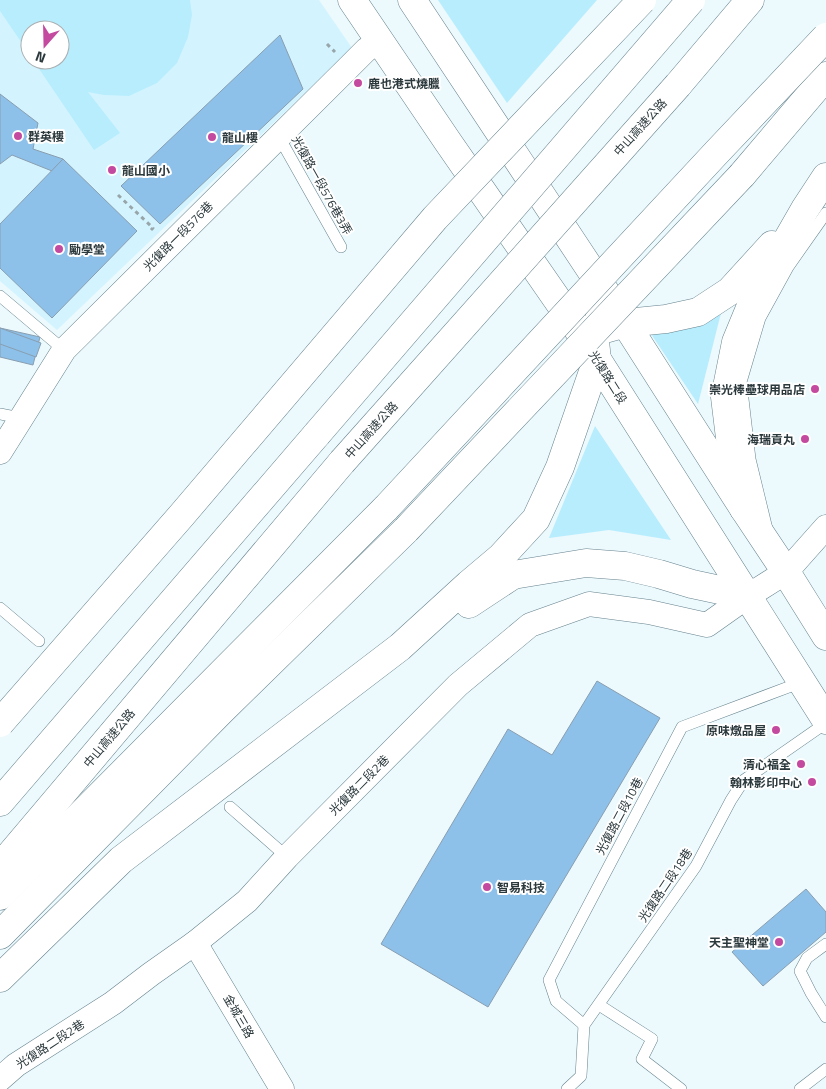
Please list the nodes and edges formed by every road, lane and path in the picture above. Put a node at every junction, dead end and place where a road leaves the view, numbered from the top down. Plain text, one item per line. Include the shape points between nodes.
1 (352, 0) edge
2 (412, 0) edge
3 (642, 0) edge
4 (691, 0) edge
5 (750, 0) edge
6 (826, 37) edge
7 (380, 40) junction
8 (826, 76) edge
9 (279, 137) junction
10 (826, 177) edge
11 (118, 195) dead end
12 (816, 211) edge
13 (146, 234) dead end
14 (341, 247) dead end
15 (0, 296) edge
16 (608, 296) junction
17 (626, 323) junction
18 (586, 332) junction
19 (64, 350) junction
20 (597, 360) junction
21 (10, 416) edge
22 (0, 452) edge
23 (744, 509) junction
24 (826, 527) edge
25 (780, 562) junction
26 (748, 596) junction
27 (0, 608) edge
28 (826, 636) edge
29 (39, 641) dead end
30 (400, 647) junction
31 (802, 682) junction
32 (826, 721) edge
33 (0, 724) edge
34 (0, 802) edge
35 (230, 806) dead end
36 (287, 857) junction
37 (0, 867) edge
38 (0, 896) edge
39 (0, 935) edge
40 (196, 943) junction
41 (826, 944) edge
42 (0, 978) edge
43 (599, 1005) junction
44 (826, 1017) edge
45 (584, 1025) junction
46 (826, 1070) edge
47 (0, 1079) edge
48 (282, 1089) edge
49 (567, 1089) edge
50 (681, 1089) edge
51 (800, 1089) edge

1 - 7 main road, 光復路二段
2 - 16 main road
3 - 33 main road, bridge via 435,218
4 - 34 main road, bridge
5 - 37 main road, 中山高速公路, bridge via 342,462
6 - 38 main road, bridge via 386,508
7 - 9 street, 光復路一段576巷
7 - 18 main road, 光復路二段 via 448,142
8 - 39 main road, bridge via 742,175 406,530 220,712
9 - 14 lane, 光復路一段576巷3弄
9 - 19 street, 光復路一段576巷
10 - 12 main road
11 - 13 path via 153,228
12 - 17 main road via 730,291 698,312
12 - 23 main road via 755,296 736,342 725,397
12 - 25 lane via 760,318 741,382 750,459
15 - 19 lane
16 - 17 main road
16 - 18 main road
17 - 18 main road
17 - 23 main road
18 - 20 main road, 光復路二段
19 - 21 street, 光復路一段576巷
20 - 26 main road, 光復路二段
20 - 30 main road via 560,467 536,519 502,557
21 - 22 street, 光復路一段576巷
23 - 25 main road
24 - 25 street, 光復路二段2巷
25 - 26 street, 光復路二段2巷
25 - 28 main road
26 - 30 main road via 625,566 586,563 513,575
26 - 31 main road, 光復路二段
26 - 36 street, 光復路二段2巷 via 706,625 648,612 589,604 530,625 458,686
27 - 29 lane
30 - 42 main road via 121,860
31 - 32 main road, 光復路二段
31 - 45 lane, 光復路二段10巷 via 682,727 549,980 556,1001
32 - 43 lane, 光復路二段18巷 via 744,780 696,866
35 - 36 lane
36 - 40 street, 光復路二段2巷 via 247,901
40 - 47 street, 光復路二段2巷
40 - 48 street, 金城三路
41 - 44 lane via 807,958 800,971
43 - 45 lane, 光復路二段18巷
43 - 50 lane via 652,1039 642,1060
45 - 49 lane via 581,1076
46 - 51 lane

